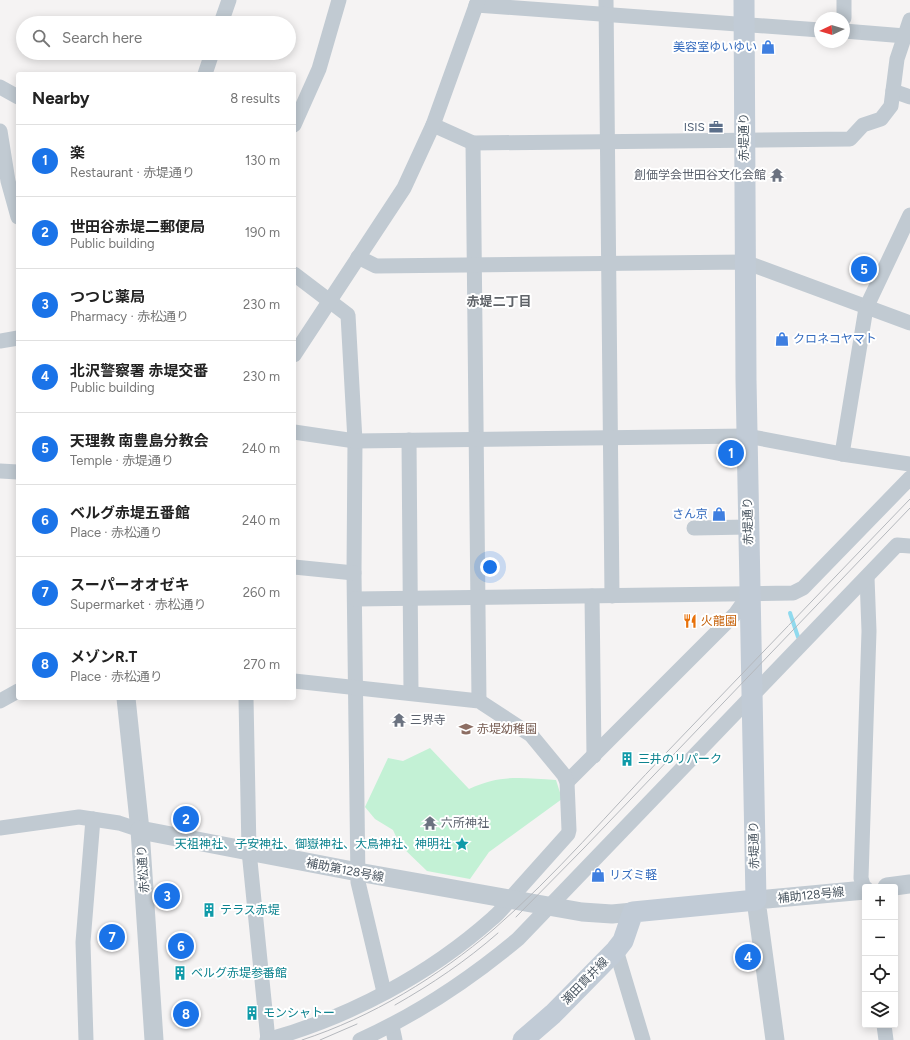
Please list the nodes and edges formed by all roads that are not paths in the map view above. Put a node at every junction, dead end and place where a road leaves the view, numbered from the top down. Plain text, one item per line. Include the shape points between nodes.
1 (229, 0) edge
2 (339, 0) edge
3 (744, 0) edge
4 (844, 0) edge
5 (477, 3) edge
6 (606, 7) edge
7 (844, 12) edge
8 (223, 16) edge
9 (910, 20) edge
10 (744, 26) junction
11 (814, 30) edge
12 (850, 31) edge
13 (905, 36) junction
14 (210, 60) edge
15 (206, 72) edge
16 (0, 87) edge
17 (893, 91) junction
18 (16, 96) edge
19 (910, 96) edge
20 (296, 121) edge
21 (433, 125) junction
22 (0, 131) edge
23 (607, 142) junction
24 (744, 142) junction
25 (473, 143) junction
26 (4, 181) edge
27 (16, 212) edge
28 (910, 214) edge
29 (358, 257) junction
30 (745, 262) junction
31 (609, 263) junction
32 (474, 266) junction
33 (296, 276) edge
34 (329, 301) junction
35 (866, 308) junction
36 (910, 323) edge
37 (16, 338) edge
38 (0, 341) edge
39 (296, 352) edge
40 (296, 432) edge
41 (747, 436) junction
42 (610, 438) junction
43 (476, 439) junction
44 (408, 440) junction
45 (355, 441) junction
46 (842, 454) junction
47 (910, 464) edge
48 (0, 471) edge
49 (16, 472) edge
50 (910, 478) edge
51 (748, 526) junction
52 (694, 528) dead end
53 (910, 546) edge
54 (296, 567) edge
55 (354, 573) junction
56 (867, 577) junction
57 (749, 595) junction
58 (592, 596) junction
59 (612, 596) junction
60 (410, 598) junction
61 (477, 598) junction
62 (355, 599) junction
63 (296, 681) edge
64 (356, 687) junction
65 (16, 692) edge
66 (411, 692) junction
67 (752, 697) junction
68 (0, 700) edge
69 (126, 700) edge
70 (246, 700) edge
71 (479, 701) junction
72 (594, 756) junction
73 (567, 782) junction
74 (92, 819) junction
75 (0, 828) edge
76 (140, 830) junction
77 (249, 851) junction
78 (358, 872) junction
79 (863, 884) edge
80 (910, 884) edge
81 (898, 886) edge
82 (862, 890) edge
83 (510, 899) junction
84 (756, 900) junction
85 (550, 906) junction
86 (633, 912) junction
87 (616, 950) junction
88 (384, 992) junction
89 (884, 1028) edge
90 (394, 1033) edge
91 (86, 1040) edge
92 (154, 1040) edge
93 (268, 1040) edge
94 (360, 1040) edge
95 (523, 1040) edge
96 (643, 1040) edge
97 (775, 1040) edge
98 (886, 1040) edge

1 - 8 street
2 - 20 street via 319,69
3 - 10 main road, 赤堤通り
4 - 7 street
5 - 6 street
5 - 21 street
6 - 10 street
6 - 23 street
9 - 13 street
10 - 11 street
10 - 24 main road, 赤堤通り
12 - 13 street
13 - 17 street via 897,59
14 - 15 street
16 - 18 street
17 - 19 street
17 - 24 street via 891,106 881,119 863,125 850,139
21 - 25 street
21 - 29 street via 404,188
22 - 26 street
23 - 24 street
23 - 25 street
23 - 31 street
24 - 30 main road, 赤堤通り
25 - 32 street
26 - 27 street
28 - 35 street
29 - 32 street via 376,266
29 - 34 street
30 - 31 street
30 - 35 street
30 - 41 main road, 赤堤通り
31 - 32 street
31 - 42 street
32 - 43 street
33 - 34 street
34 - 39 street
34 - 45 street via 348,315
35 - 36 street
35 - 46 street
37 - 38 street
40 - 45 street
41 - 42 street
41 - 46 street
41 - 51 main road, 赤堤通り
42 - 43 street
42 - 59 street
43 - 44 street
43 - 61 street
44 - 45 street
44 - 60 street
45 - 55 street
46 - 47 street
48 - 49 street
50 - 57 street via 799,591
51 - 52 street
51 - 57 main road, 赤堤通り
53 - 56 street via 897,545
54 - 55 street
55 - 62 street
56 - 67 street
56 - 79 street via 869,631 861,878
57 - 59 street
57 - 67 main road, 赤堤通り
57 - 72 street via 736,612
58 - 59 street
58 - 61 street
58 - 72 street
60 - 61 street
60 - 62 street
60 - 66 street
61 - 71 street
62 - 64 street
63 - 64 street
64 - 66 street
64 - 78 street
65 - 68 street
66 - 71 street
67 - 84 main road, 赤堤通り
67 - 85 street
69 - 76 street, 赤松通り
70 - 77 street
71 - 73 street via 530,735
72 - 73 street
73 - 83 street via 568,834
74 - 75 street via 79,817
74 - 76 street via 119,823
74 - 91 street via 83,942
76 - 77 street, 補助第128号線
76 - 92 street, 赤松通り
77 - 78 street, 補助第128号線
77 - 93 street
78 - 83 street, 補助第128号線
78 - 88 street via 360,893
80 - 81 street
82 - 84 street, 補助128号線
83 - 85 street, 補助第128号線
83 - 88 street via 494,918 444,957 408,981
84 - 86 main road
84 - 97 street, 赤堤通り
85 - 86 street via 596,914
85 - 90 street via 494,959
86 - 87 main road, 瀬田貫井線 via 623,941
87 - 95 main road, 瀬田貫井線 via 553,1014
87 - 96 street
88 - 93 street via 325,1020
89 - 98 street
90 - 94 street

